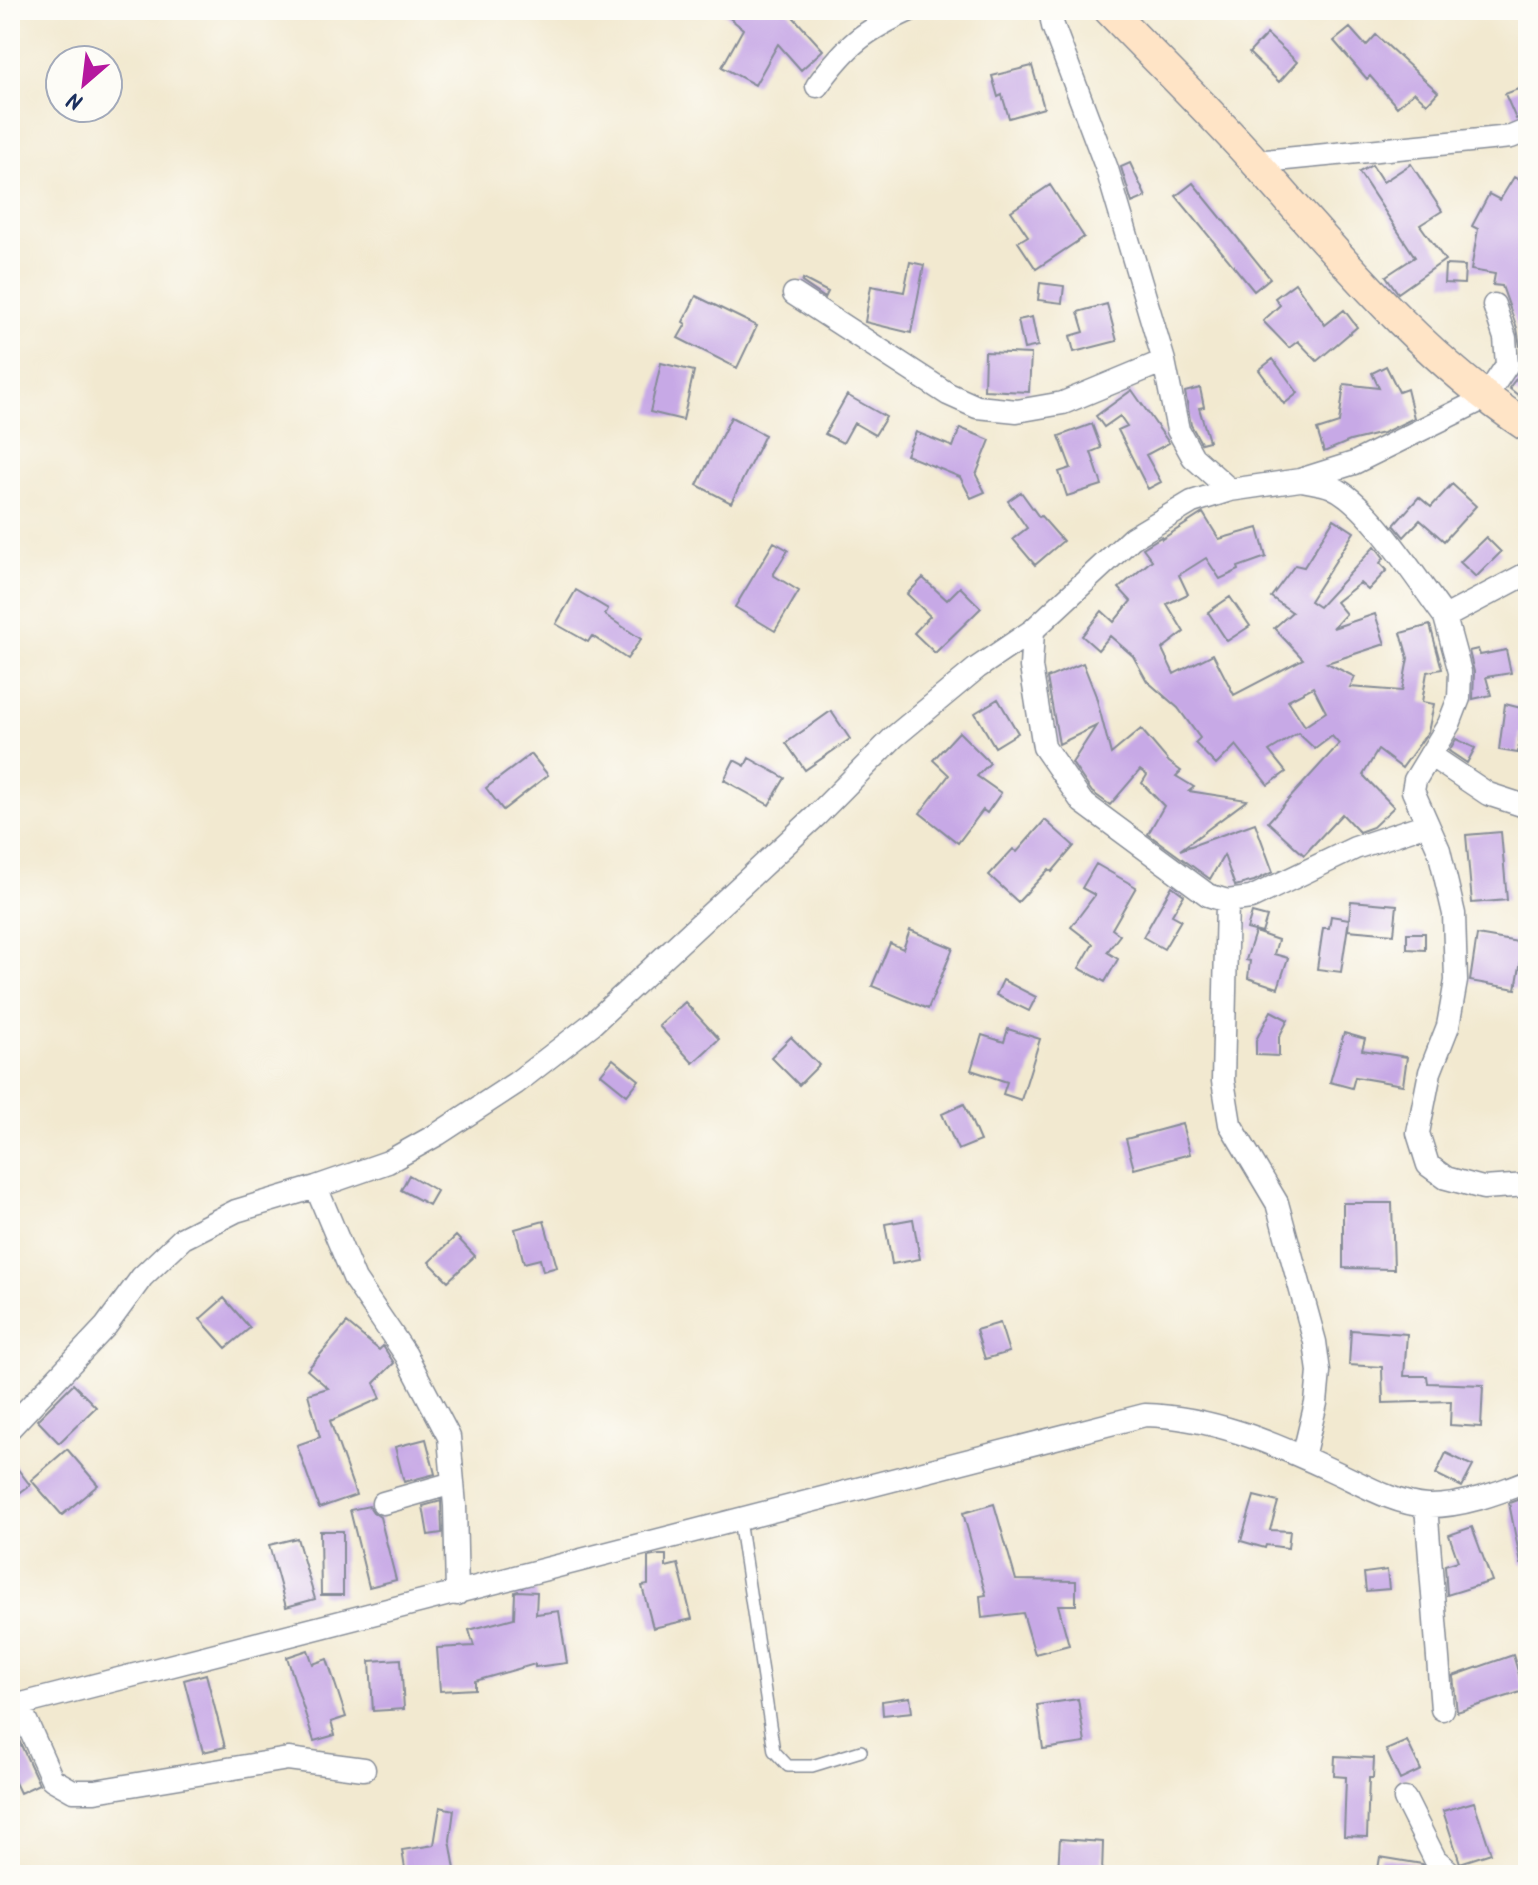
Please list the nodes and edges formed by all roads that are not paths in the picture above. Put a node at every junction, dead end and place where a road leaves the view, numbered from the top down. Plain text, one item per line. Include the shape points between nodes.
1 (910, 10) edge
2 (1050, 10) edge
3 (1109, 10) edge
4 (817, 86) dead end
5 (1528, 130) edge
6 (1255, 162) junction
7 (794, 294) dead end
8 (1494, 305) dead end
9 (1164, 361) junction
10 (1485, 398) junction
11 (1528, 427) edge
12 (1300, 480) junction
13 (1230, 490) junction
14 (1528, 573) edge
15 (1445, 617) junction
16 (1033, 630) junction
17 (1430, 755) junction
18 (1528, 807) edge
19 (1427, 824) junction
20 (1227, 901) junction
21 (1528, 1185) edge
22 (316, 1187) junction
23 (10, 1428) edge
24 (1303, 1457) junction
25 (1528, 1481) edge
26 (453, 1483) junction
27 (383, 1503) dead end
28 (1426, 1506) junction
29 (739, 1520) junction
30 (457, 1594) junction
31 (15, 1706) edge
32 (1442, 1709) dead end
33 (861, 1751) dead end
34 (364, 1769) dead end
35 (1405, 1799) dead end
36 (1453, 1875) edge

1 - 4 street via 872,27 849,45
2 - 9 street via 1107,169
3 - 6 street
5 - 6 street via 1511,137
6 - 10 street via 1361,283
7 - 9 street via 948,394 977,407 1017,411 1063,403
8 - 10 street via 1507,365
9 - 13 street via 1178,430 1193,457
10 - 11 street
10 - 12 street via 1354,463
12 - 13 street
12 - 15 street via 1330,485 1346,495 1382,532
13 - 16 street via 1192,502 1132,538
14 - 15 street
15 - 17 street via 1460,672 1459,698
16 - 20 street via 1031,667 1044,747 1082,802 1208,895
16 - 22 street via 977,668 894,737 817,815 549,1058 388,1162
17 - 18 street via 1488,794
17 - 19 street via 1413,791
19 - 20 street via 1355,848 1251,898
19 - 21 street via 1439,850 1454,914 1456,981 1418,1133 1428,1165 1446,1178 1483,1188
20 - 24 street via 1223,1081 1230,1124 1277,1203 1315,1342 1316,1403
22 - 23 street via 236,1211 183,1238 142,1277 106,1326
22 - 26 street via 355,1280 406,1355 449,1437
24 - 28 street via 1387,1495
24 - 29 street via 1193,1418 1145,1415
25 - 28 street
26 - 27 street
26 - 30 street
28 - 32 street
29 - 30 street
29 - 33 lane via 774,1751 788,1766 812,1766
30 - 31 street
31 - 34 street via 52,1779 73,1791 288,1759
35 - 36 street via 1435,1859

